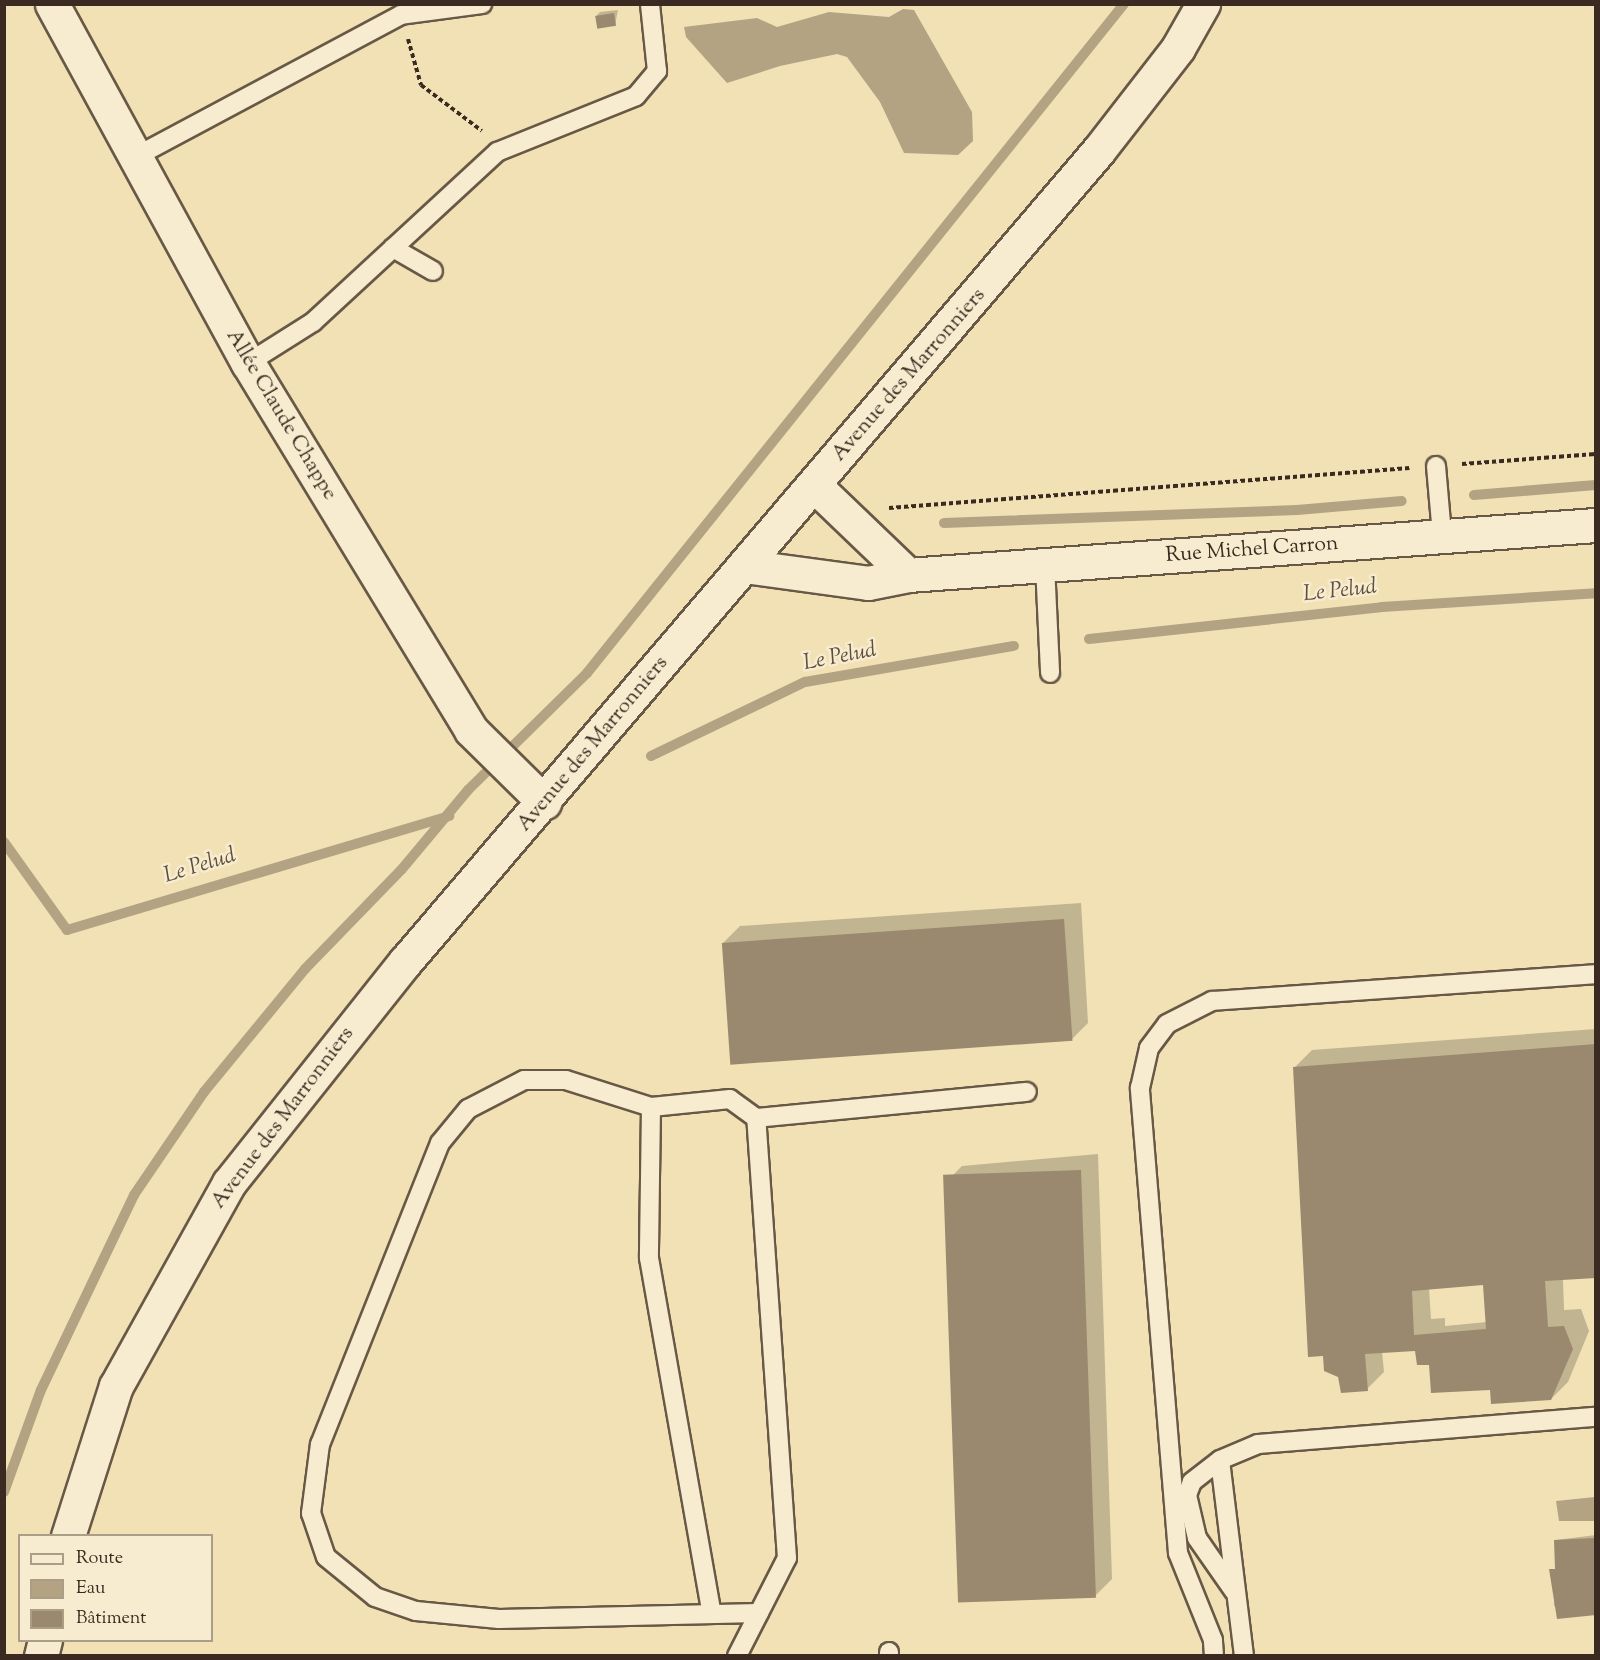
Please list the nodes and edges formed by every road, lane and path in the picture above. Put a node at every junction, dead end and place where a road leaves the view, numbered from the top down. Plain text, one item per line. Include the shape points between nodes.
1 (52, 4) edge
2 (482, 4) edge
3 (650, 4) edge
4 (1203, 4) edge
5 (440, 7) edge
6 (401, 15) junction
7 (496, 152) junction
8 (135, 157) junction
9 (393, 248) junction
10 (433, 271) dead end
11 (248, 363) junction
12 (1596, 454) edge
13 (1436, 466) junction
14 (814, 485) junction
15 (889, 508) dead end
16 (1596, 525) edge
17 (1442, 536) junction
18 (1045, 565) junction
19 (744, 566) junction
20 (908, 575) junction
21 (1050, 673) dead end
22 (544, 802) junction
23 (1596, 974) edge
24 (1027, 1092) dead end
25 (651, 1107) junction
26 (756, 1118) junction
27 (1596, 1417) edge
28 (1220, 1460) junction
29 (69, 1534) edge
30 (1237, 1595) junction
31 (711, 1611) junction
32 (759, 1613) junction
33 (737, 1656) edge
34 (1214, 1656) edge
35 (1244, 1656) edge

1 - 8 street, Allée Claude Chappe
2 - 5 lane
3 - 7 lane via 657,70 636,96
4 - 14 street, Avenue des Marronniers via 1178,48 1099,150
5 - 6 lane
6 - 7 path via 421,85 481,130
6 - 8 lane
7 - 9 lane
8 - 11 street, Allée Claude Chappe
9 - 10 lane
9 - 11 lane via 313,322
11 - 22 street, Allée Claude Chappe via 471,730
12 - 13 path
13 - 15 path
13 - 17 lane
14 - 19 street, Avenue des Marronniers
14 - 20 street
16 - 17 street, Rue Michel Carron
17 - 18 street, Rue Michel Carron
18 - 20 street, Rue Michel Carron
18 - 21 lane
19 - 20 street, Rue Michel Carron via 868,583
19 - 22 street, Avenue des Marronniers
22 - 29 street, Avenue des Marronniers via 292,1100 229,1183 116,1386
23 - 34 lane via 1212,1001 1167,1024 1149,1048 1140,1088 1178,1553 1213,1640
24 - 26 lane
25 - 26 lane via 730,1099
25 - 31 lane via 649,1258
25 - 31 lane via 566,1080 524,1080 468,1109 440,1143 320,1444 311,1513 326,1557 375,1597 416,1611 498,1618
26 - 32 lane via 787,1558
27 - 28 lane via 1258,1444
28 - 30 lane
28 - 30 lane via 1192,1482 1187,1495 1197,1538
30 - 35 lane
31 - 32 lane
32 - 33 lane

